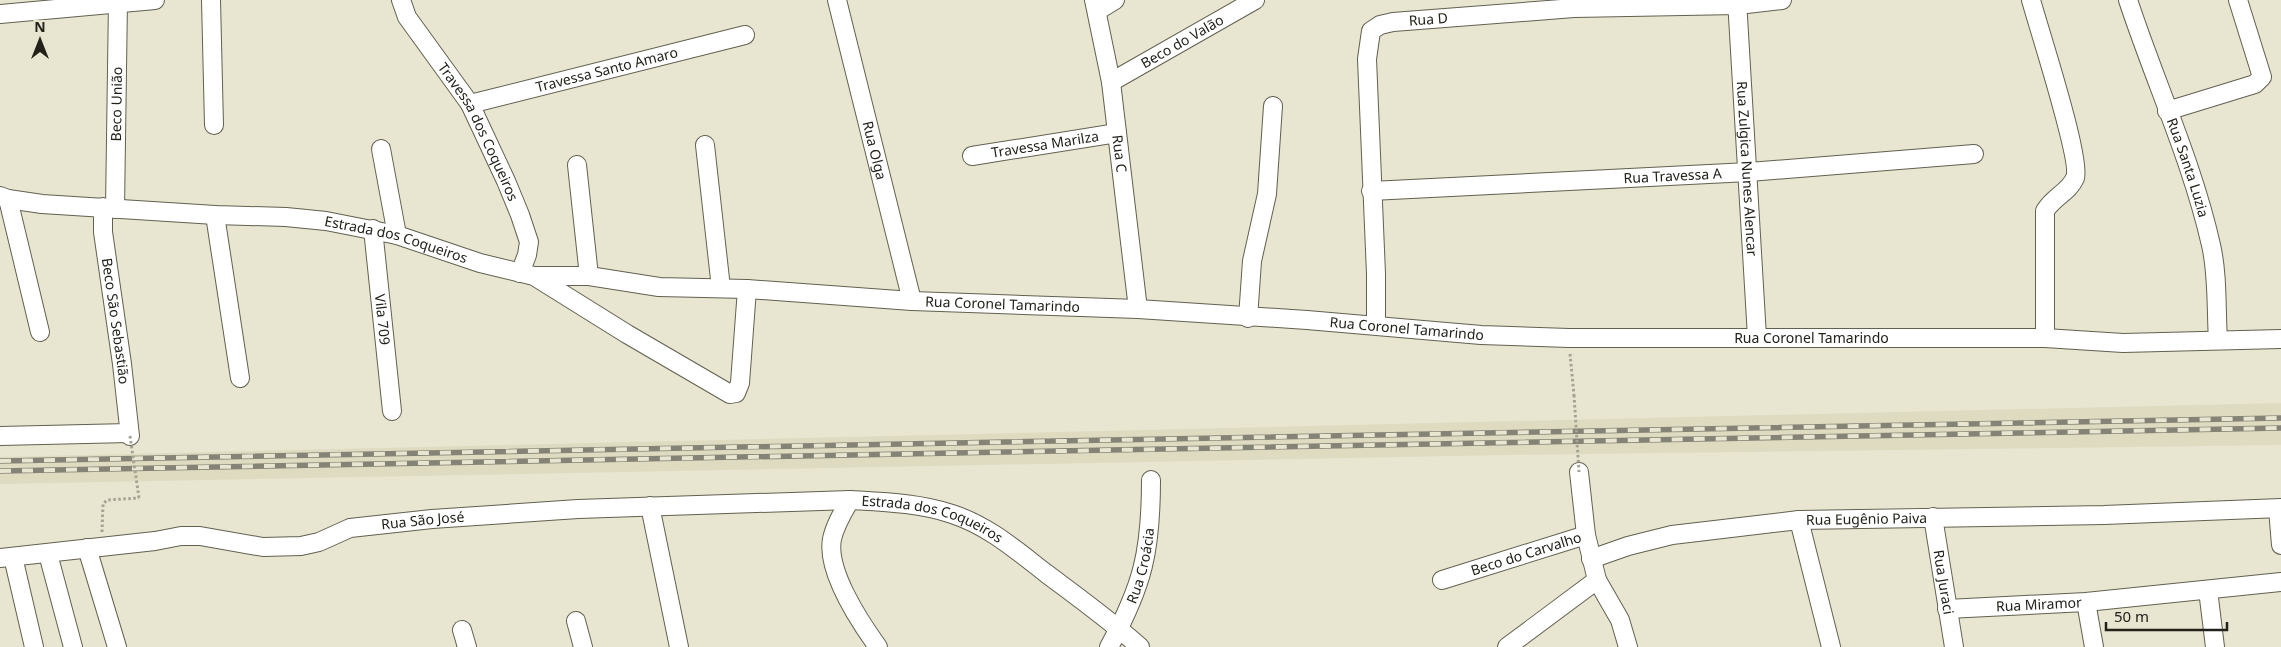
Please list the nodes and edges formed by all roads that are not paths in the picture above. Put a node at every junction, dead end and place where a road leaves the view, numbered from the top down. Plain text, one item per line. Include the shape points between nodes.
1 (154, 0) edge
2 (211, 0) edge
3 (401, 0) edge
4 (837, 0) edge
5 (1115, 0) edge
6 (1255, 0) edge
7 (1782, 0) edge
8 (2030, 0) edge
9 (2128, 0) edge
10 (2238, 0) edge
11 (117, 2) edge
12 (1738, 3) edge
13 (1574, 4) edge
14 (1096, 5) edge
15 (0, 14) edge
16 (745, 35) dead end
17 (1110, 82) junction
18 (470, 104) junction
19 (1273, 106) dead end
20 (2167, 111) junction
21 (214, 125) dead end
22 (1117, 133) junction
23 (705, 144) dead end
24 (381, 149) dead end
25 (1974, 154) dead end
26 (972, 156) dead end
27 (577, 165) dead end
28 (1749, 172) junction
29 (1371, 191) junction
30 (4, 197) edge
31 (109, 208) junction
32 (215, 215) junction
33 (373, 229) junction
34 (397, 235) junction
35 (527, 275) junction
36 (590, 276) junction
37 (721, 288) junction
38 (747, 289) junction
39 (912, 301) junction
40 (1138, 309) junction
41 (1248, 318) junction
42 (1376, 325) junction
43 (40, 332) dead end
44 (1757, 337) junction
45 (2045, 338) junction
46 (2281, 339) edge
47 (2218, 340) junction
48 (240, 378) dead end
49 (392, 411) dead end
50 (0, 436) edge
51 (1578, 472) road end
52 (1151, 480) dead end
53 (850, 500) junction
54 (650, 506) junction
55 (2279, 509) edge
56 (1933, 517) junction
57 (1798, 520) junction
58 (1586, 535) junction
59 (2281, 545) edge
60 (94, 547) junction
61 (48, 554) junction
62 (6, 558) edge
63 (1591, 559) junction
64 (1442, 580) dead end
65 (1597, 580) junction
66 (2281, 582) edge
67 (2208, 590) junction
68 (2086, 602) junction
69 (1947, 609) junction
70 (576, 621) dead end
71 (1119, 628) junction
72 (34, 647) edge
73 (73, 647) edge
74 (117, 647) edge
75 (583, 647) edge
76 (679, 647) edge
77 (878, 647) edge
78 (1109, 647) edge
79 (1140, 647) edge
80 (1507, 647) edge
81 (1628, 647) edge
82 (1832, 647) edge
83 (1954, 647) edge
84 (2094, 647) edge
85 (2215, 647) edge

1 - 11 street
2 - 21 street
3 - 18 street, Travessa dos Coqueiros via 408,17
4 - 39 street, Rua Olga
5 - 14 street
6 - 17 street, Beco do Valão
7 - 12 street, Rua D
8 - 45 street via 2070,138 2076,175 2070,187 2045,211
9 - 20 street, Rua Santa Luzia
10 - 20 street via 2262,77 2255,84
11 - 15 street
11 - 31 street, Beco União
12 - 13 street, Rua D
12 - 28 street, Rua Zulgica Nunes Alencar
13 - 29 street, Rua D via 1393,22 1371,31 1367,59
14 - 17 street, Rua C
16 - 18 street, Travessa Santo Amaro
17 - 22 street, Rua C
18 - 35 street, Travessa dos Coqueiros via 520,215 529,242
19 - 41 street via 1268,194 1252,261
20 - 47 street, Rua Santa Luzia via 2189,166 2212,248
22 - 26 street, Travessa Marilza
22 - 40 street, Rua C
23 - 37 street
24 - 34 street
25 - 28 street, Rua Travessa A
27 - 36 street
28 - 29 street, Rua Travessa A
28 - 44 street, Rua Zulgica Nunes Alencar
29 - 42 street, Rua D
30 - 31 street, Estrada dos Coqueiros via 42,204
30 - 43 street
31 - 32 street, Estrada dos Coqueiros
31 - 50 street, Beco São Sebastião via 104,242 130,435
32 - 33 street, Estrada dos Coqueiros via 286,217
32 - 48 street
33 - 34 street, Estrada dos Coqueiros
33 - 49 street, Vila 709
34 - 35 street, Estrada dos Coqueiros via 480,264
35 - 36 street, Rua Coronel Tamarindo
35 - 38 street, Estrada dos Coqueiros via 730,394 736,393 741,373
36 - 37 street, Rua Coronel Tamarindo via 659,286
37 - 38 street, Rua Coronel Tamarindo
38 - 39 street, Rua Coronel Tamarindo
39 - 40 street, Rua Coronel Tamarindo
40 - 41 street, Rua Coronel Tamarindo
41 - 42 street, Rua Coronel Tamarindo
42 - 44 street, Rua Coronel Tamarindo via 1481,335 1569,338
44 - 45 street, Rua Coronel Tamarindo
45 - 47 street, Rua Coronel Tamarindo via 2123,342
46 - 47 street, Rua Coronel Tamarindo
51 - 58 street
52 - 71 street, Rua Croácia via 1146,562
53 - 54 street, Rua São José
53 - 71 street, Estrada dos Coqueiros via 918,506 952,514 981,527 1010,544
53 - 77 street, Estrada dos Coqueiros via 835,527 831,556 864,628
54 - 60 street, Rua São José via 432,518 362,526 302,546 263,548 200,536 181,536
54 - 76 street
55 - 56 street, Rua Eugênio Paiva
55 - 59 street
56 - 57 street, Rua Eugênio Paiva
56 - 69 street, Rua Juraci
57 - 63 street, Rua Eugênio Paiva via 1672,535
57 - 82 street
58 - 63 street, Beco do Carvalho
58 - 64 street, Beco do Carvalho
60 - 61 street, Rua São José
60 - 74 street
61 - 62 street, Rua São José
61 - 73 street
62 - 72 street
63 - 65 street
65 - 80 street
65 - 81 street via 1620,620
66 - 67 street, Rua Miramor
67 - 68 street, Rua Miramor
67 - 85 street
68 - 69 street, Rua Miramor
68 - 84 street
69 - 83 street, Rua Juraci
70 - 75 street
71 - 78 street, Rua Croácia
71 - 79 street, Estrada dos Coqueiros

